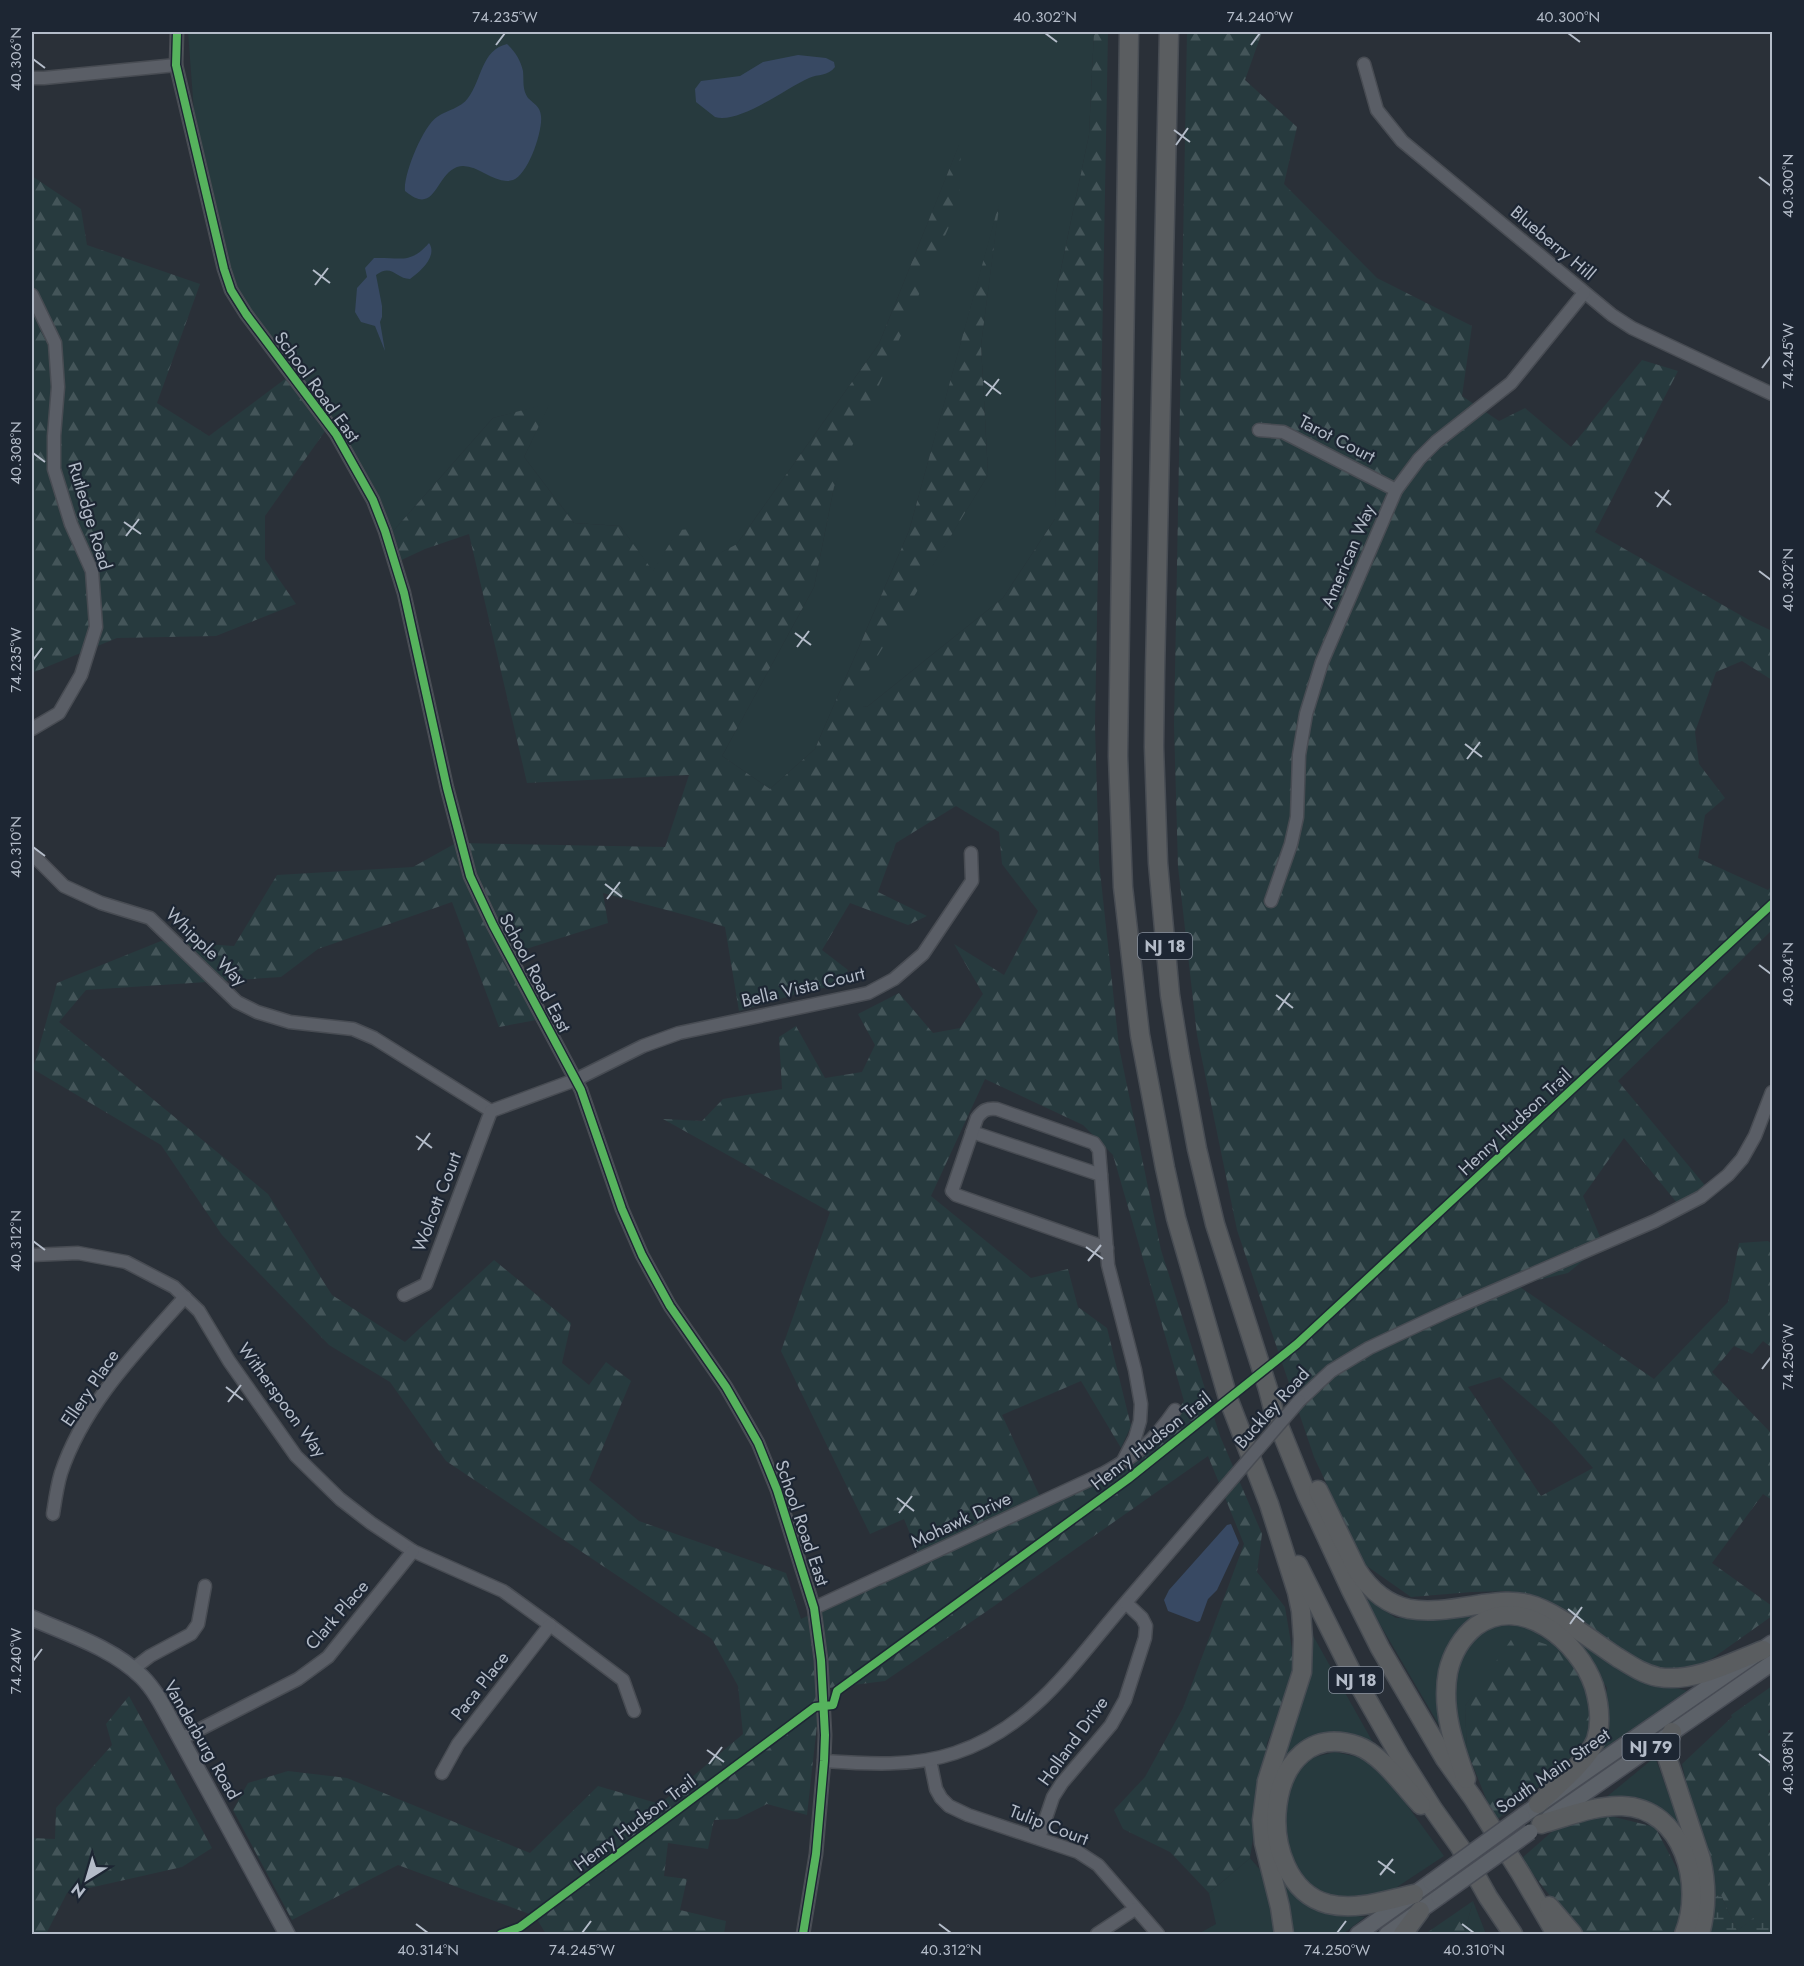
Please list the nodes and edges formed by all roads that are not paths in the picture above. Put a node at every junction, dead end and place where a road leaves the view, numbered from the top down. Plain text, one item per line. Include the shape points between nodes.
1 (177, 32) edge
2 (1129, 32) edge
3 (1169, 32) edge
4 (1364, 64) dead end
5 (176, 65) junction
6 (32, 78) edge
7 (1584, 293) junction
8 (32, 296) edge
9 (1773, 394) edge
10 (1259, 430) dead end
11 (1396, 490) junction
12 (32, 729) edge
13 (971, 853) dead end
14 (32, 854) edge
15 (1271, 901) dead end
16 (575, 1080) junction
17 (1773, 1092) edge
18 (491, 1111) junction
19 (972, 1132) junction
20 (1101, 1175) junction
21 (1107, 1248) junction
22 (32, 1255) edge
23 (404, 1295) dead end
24 (185, 1297) junction
25 (1268, 1389) junction
26 (1175, 1410) dead end
27 (1122, 1463) junction
28 (1269, 1504) junction
29 (53, 1514) dead end
30 (414, 1551) junction
31 (206, 1586) dead end
32 (1126, 1603) junction
33 (814, 1608) junction
34 (32, 1618) edge
35 (550, 1625) junction
36 (1769, 1652) edge
37 (133, 1669) junction
38 (634, 1711) dead end
39 (1672, 1732) junction
40 (181, 1739) junction
41 (930, 1760) junction
42 (824, 1761) junction
43 (442, 1773) dead end
44 (1473, 1798) junction
45 (1538, 1804) junction
46 (1536, 1828) junction
47 (1040, 1838) junction
48 (1460, 1847) junction
49 (1521, 1874) junction
50 (1488, 1897) junction
51 (1417, 1903) junction
52 (1136, 1909) junction
53 (287, 1935) edge
54 (803, 1935) edge
55 (1097, 1935) edge
56 (1158, 1935) edge
57 (1284, 1935) edge
58 (1358, 1935) edge
59 (1386, 1935) edge
60 (1403, 1935) edge
61 (1502, 1935) edge
62 (1513, 1935) edge
63 (1556, 1935) edge
64 (1573, 1935) edge
65 (1684, 1935) edge
66 (1700, 1935) edge

1 - 5 street, School Road East
2 - 28 highway, NJ 18 via 1118,756 1123,887 1132,985 1174,1208 1228,1398
3 - 25 highway, NJ 18 via 1155,660 1158,863 1170,995 1197,1149 1215,1224
4 - 7 street, Blueberry Hill via 1377,110 1402,141
5 - 6 street
5 - 16 street, School Road East via 231,290 336,434 373,500 404,593 470,876
7 - 9 street, Blueberry Hill via 1632,328
7 - 11 street, American Way via 1511,382 1436,442
8 - 12 street, Rutledge Road via 55,343 58,387 54,470 71,524 92,571 96,627 81,675 59,713
10 - 11 street, Tarot Court via 1283,432
11 - 15 street, American Way via 1322,662 1305,714 1297,817
13 - 16 street, Bella Vista Court via 972,880 923,954 894,979 868,993 679,1033
14 - 18 street, Whipple Way via 64,886 101,903 150,918 237,1002 290,1022 363,1033
16 - 18 street, Bella Vista Court
16 - 33 street, School Road East via 642,1255 758,1443
17 - 32 street, Buckley Road, bridge via 1742,1159 1701,1197 1369,1348 1331,1371 1299,1401
18 - 23 street, Wolcott Court via 426,1284
19 - 20 street
19 - 20 street via 980,1113 997,1109 1094,1143 1099,1150
19 - 21 street via 953,1193
20 - 21 street
21 - 27 street via 1110,1276 1141,1404 1135,1438
22 - 24 street, Witherspoon Way via 78,1253 126,1262
24 - 29 street, Ellery Place via 120,1370 81,1426 60,1474
24 - 30 street, Witherspoon Way via 199,1311 296,1456 340,1499
25 - 36 highway via 1282,1408 1358,1570 1369,1586 1389,1602 1423,1611 1506,1601 1530,1604 1552,1614 1634,1668 1658,1677 1690,1676
25 - 44 highway, NJ 18 via 1307,1496 1380,1648 1445,1760
26 - 27 street, Mohawk Drive via 1150,1443
27 - 33 street, Mohawk Drive
28 - 48 highway, NJ 18 via 1367,1700 1432,1809
28 - 57 highway via 1297,1592 1304,1639 1300,1679 1263,1804 1264,1843
30 - 35 street, Witherspoon Way via 503,1591
30 - 40 street, Clark Place via 328,1657 298,1679
31 - 37 street via 198,1623 191,1634
32 - 41 street, Buckley Road via 1052,1689 1016,1722 976,1745
32 - 47 street, Holland Drive via 1146,1626 1125,1700 1111,1725 1053,1797
33 - 42 street, School Road East via 821,1666
34 - 37 main road, Vanderburg Road
35 - 38 street, Witherspoon Way via 623,1680
35 - 43 street, Paca Place via 458,1744
36 - 39 main road, South Main Street / NJ 79
36 - 45 main road, South Main Street / NJ 79
37 - 40 main road, Vanderburg Road via 151,1687
39 - 46 main road, South Main Street / NJ 79
39 - 66 highway via 1668,1760 1705,1875 1706,1905
40 - 53 main road, Vanderburg Road
41 - 42 street, Buckley Road
41 - 47 street, Tulip Court via 936,1789 949,1806
42 - 54 street, School Road East via 816,1854
44 - 45 highway via 1449,1721 1446,1690 1451,1662 1464,1638 1482,1623 1497,1617 1520,1617 1550,1629 1578,1655 1592,1681 1599,1714 1597,1737 1590,1750
44 - 49 highway, NJ 18
45 - 51 main road, South Main Street / NJ 79, bridge via 1431,1882
46 - 51 main road, South Main Street / NJ 79, bridge via 1439,1898
46 - 65 highway via 1610,1806 1640,1808 1660,1819 1681,1846 1691,1875 1692,1904
47 - 52 street, Tulip Court via 1078,1852 1098,1865
48 - 50 highway, NJ 18
48 - 51 highway via 1379,1760 1360,1747 1326,1743 1300,1755 1291,1765 1281,1784 1276,1812 1278,1842 1288,1868 1307,1894 1345,1906
49 - 63 highway, NJ 18
49 - 64 highway
50 - 61 highway
50 - 62 highway, NJ 18
51 - 58 main road, South Main Street / NJ 79
51 - 59 main road, South Main Street / NJ 79
51 - 60 highway
52 - 55 street
52 - 56 street, Tulip Court

